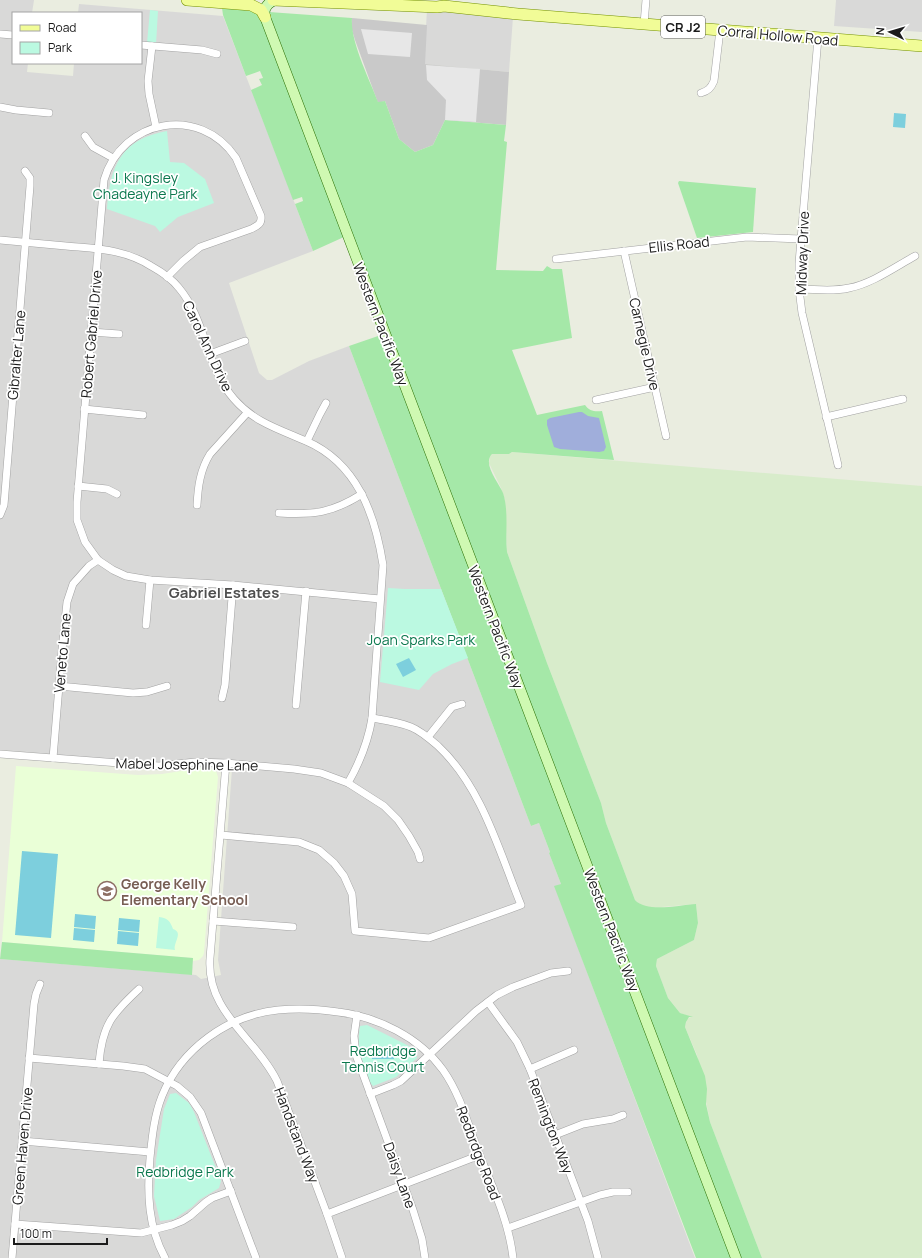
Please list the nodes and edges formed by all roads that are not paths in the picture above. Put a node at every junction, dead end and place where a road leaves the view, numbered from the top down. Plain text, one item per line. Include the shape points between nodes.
1 (187, 0) edge
2 (274, 0) edge
3 (434, 0) edge
4 (646, 0) edge
5 (298, 1) edge
6 (447, 3) edge
7 (265, 17) junction
8 (644, 24) junction
9 (720, 30) junction
10 (0, 34) edge
11 (12, 35) edge
12 (818, 38) junction
13 (142, 45) edge
14 (152, 46) junction
15 (922, 46) edge
16 (217, 54) dead end
17 (701, 93) dead end
18 (0, 107) edge
19 (49, 113) dead end
20 (156, 127) junction
21 (85, 136) dead end
22 (113, 158) junction
23 (26, 171) dead end
24 (0, 240) edge
25 (801, 240) junction
26 (26, 242) junction
27 (98, 249) junction
28 (624, 251) junction
29 (915, 256) dead end
30 (556, 259) dead end
31 (167, 277) junction
32 (799, 289) junction
33 (91, 332) junction
34 (119, 334) dead end
35 (245, 341) dead end
36 (210, 354) junction
37 (655, 387) junction
38 (903, 399) dead end
39 (596, 400) dead end
40 (326, 403) dead end
41 (84, 409) junction
42 (246, 413) junction
43 (142, 415) dead end
44 (826, 417) junction
45 (666, 436) dead end
46 (307, 441) junction
47 (838, 465) dead end
48 (78, 486) junction
49 (117, 494) dead end
50 (362, 494) junction
51 (197, 505) dead end
52 (279, 513) dead end
53 (0, 515) edge
54 (98, 560) junction
55 (150, 580) junction
56 (233, 585) junction
57 (306, 591) junction
58 (380, 600) junction
59 (146, 625) dead end
60 (59, 686) junction
61 (167, 686) dead end
62 (222, 698) dead end
63 (462, 704) dead end
64 (296, 705) dead end
65 (372, 718) junction
66 (428, 737) junction
67 (0, 754) edge
68 (53, 758) junction
69 (226, 763) junction
70 (348, 783) junction
71 (221, 835) junction
72 (420, 859) dead end
73 (213, 921) junction
74 (293, 927) dead end
75 (568, 971) dead end
76 (40, 984) dead end
77 (140, 989) dead end
78 (488, 1002) junction
79 (357, 1016) junction
80 (232, 1022) junction
81 (574, 1050) dead end
82 (429, 1055) junction
83 (29, 1058) junction
84 (99, 1064) junction
85 (530, 1069) junction
86 (170, 1081) junction
87 (370, 1094) junction
88 (623, 1115) dead end
89 (555, 1135) junction
90 (22, 1141) junction
91 (150, 1152) junction
92 (480, 1155) junction
93 (404, 1184) junction
94 (231, 1191) junction
95 (628, 1192) dead end
96 (580, 1202) junction
97 (327, 1214) junction
98 (15, 1224) junction
99 (508, 1228) junction
100 (154, 1230) junction
101 (12, 1258) edge
102 (165, 1258) edge
103 (256, 1258) edge
104 (342, 1258) edge
105 (425, 1258) edge
106 (513, 1258) edge
107 (598, 1258) edge
108 (736, 1258) edge

1 - 7 main road via 251,5 261,10
2 - 5 main road, Corral Hollow Road / CR J2
2 - 7 street via 266,6
3 - 6 main road, Corral Hollow Road / CR J2
4 - 8 street
5 - 6 main road, Corral Hollow Road / CR J2 via 438,7
6 - 8 main road, Corral Hollow Road / CR J2 via 518,14
7 - 108 street, Western Pacific Way
8 - 9 main road, Corral Hollow Road / CR J2
9 - 12 main road, Corral Hollow Road / CR J2
9 - 17 street via 714,81 708,91
10 - 11 street
12 - 15 main road, Corral Hollow Road / CR J2
12 - 25 street, Midway Drive
13 - 14 street
14 - 16 street via 202,50
14 - 20 street via 148,94
18 - 19 street
20 - 22 street, Robert Gabriel Drive via 136,136
20 - 31 street, Robert Gabriel Drive via 179,125 198,129 211,134 226,146 236,158 261,216 259,225 200,247
21 - 22 street via 93,147
22 - 27 street, Robert Gabriel Drive via 104,180
23 - 26 street, Gibralter Lane via 30,178
24 - 26 street, Carol Ann Drive
25 - 28 street, Ellis Road via 747,237
25 - 32 street, Midway Drive
26 - 27 street, Carol Ann Drive
26 - 53 street, Gibralter Lane via 4,505
27 - 31 street, Carol Ann Drive via 108,249 131,256
27 - 33 street, Robert Gabriel Drive
28 - 30 street, Ellis Road
28 - 37 street, Carnegie Drive
29 - 32 street via 855,287 835,290
31 - 36 street, Carol Ann Drive via 179,287 191,305
32 - 44 street, Midway Drive via 802,313
33 - 34 street
33 - 41 street, Robert Gabriel Drive
35 - 36 street
36 - 42 street, Carol Ann Drive via 222,383
37 - 39 street
37 - 45 street, Carnegie Drive
38 - 44 street
40 - 46 street
41 - 43 street
41 - 48 street, Robert Gabriel Drive
42 - 46 street, Carol Ann Drive via 268,426
42 - 51 street via 205,462 200,475
44 - 47 street, Midway Drive
46 - 50 street, Carol Ann Drive via 340,464
48 - 49 street via 107,489
48 - 54 street, Robert Gabriel Drive via 77,520 85,542
50 - 52 street via 347,503 322,512
50 - 58 street, Carol Ann Drive via 380,542 383,565
54 - 55 street via 126,576
54 - 60 street, Veneto Lane via 73,584 69,595
55 - 56 street
55 - 59 street
56 - 57 street
56 - 62 street
57 - 58 street
57 - 64 street
58 - 65 street, Carol Ann Drive
60 - 61 street via 133,693 148,692
60 - 68 street, Veneto Lane
63 - 66 street via 452,707
65 - 66 street via 411,727
65 - 70 street, Carol Ann Drive via 364,751
66 - 71 street via 450,757 470,785 482,807 521,905 429,938 355,931 352,894 344,876 319,850 299,842
67 - 68 street, Mabel Josephine Lane
68 - 69 street, Mabel Josephine Lane via 159,766 195,762
69 - 70 street, Mabel Josephine Lane via 321,773
69 - 71 street, Handstand Way
70 - 72 street, Mabel Josephine Lane via 384,806 398,820
71 - 73 street, Handstand Way
73 - 74 street
73 - 80 street, Handstand Way via 210,977 226,1016
75 - 78 street via 551,973 513,987
76 - 83 street, Green Haven Drive via 34,1004
77 - 84 street via 110,1020 102,1039
78 - 82 street
78 - 85 street, Remington Way via 509,1030
79 - 80 street, Redbrdge Road via 298,1008 254,1014
79 - 82 street, Redbrdge Road via 394,1029
79 - 87 street, Daisy Lane via 355,1047
80 - 86 street, Redbrdge Road via 193,1050
80 - 97 street, Handstand Way via 266,1062 277,1081
81 - 85 street
82 - 87 street via 401,1080
82 - 92 street, Redbrdge Road via 450,1083
83 - 84 street
83 - 90 street, Green Haven Drive
84 - 86 street via 139,1068
85 - 89 street, Remington Way
86 - 91 street, Redbrdge Road via 156,1114
86 - 94 street via 185,1091 198,1107
87 - 93 street, Daisy Lane
88 - 89 street via 583,1124
89 - 96 street, Remington Way
90 - 91 street
90 - 98 street, Green Haven Drive
91 - 100 street, Redbrdge Road via 148,1192
92 - 93 street
92 - 99 street, Redbrdge Road
93 - 97 street
93 - 105 street, Daisy Lane via 418,1224
94 - 100 street via 212,1198 182,1221
94 - 103 street
95 - 96 street via 607,1193
96 - 99 street
96 - 107 street, Remington Way
97 - 104 street, Handstand Way
98 - 100 street via 135,1234
98 - 101 street, Green Haven Drive
99 - 106 street, Redbrdge Road
100 - 102 street, Redbrdge Road

